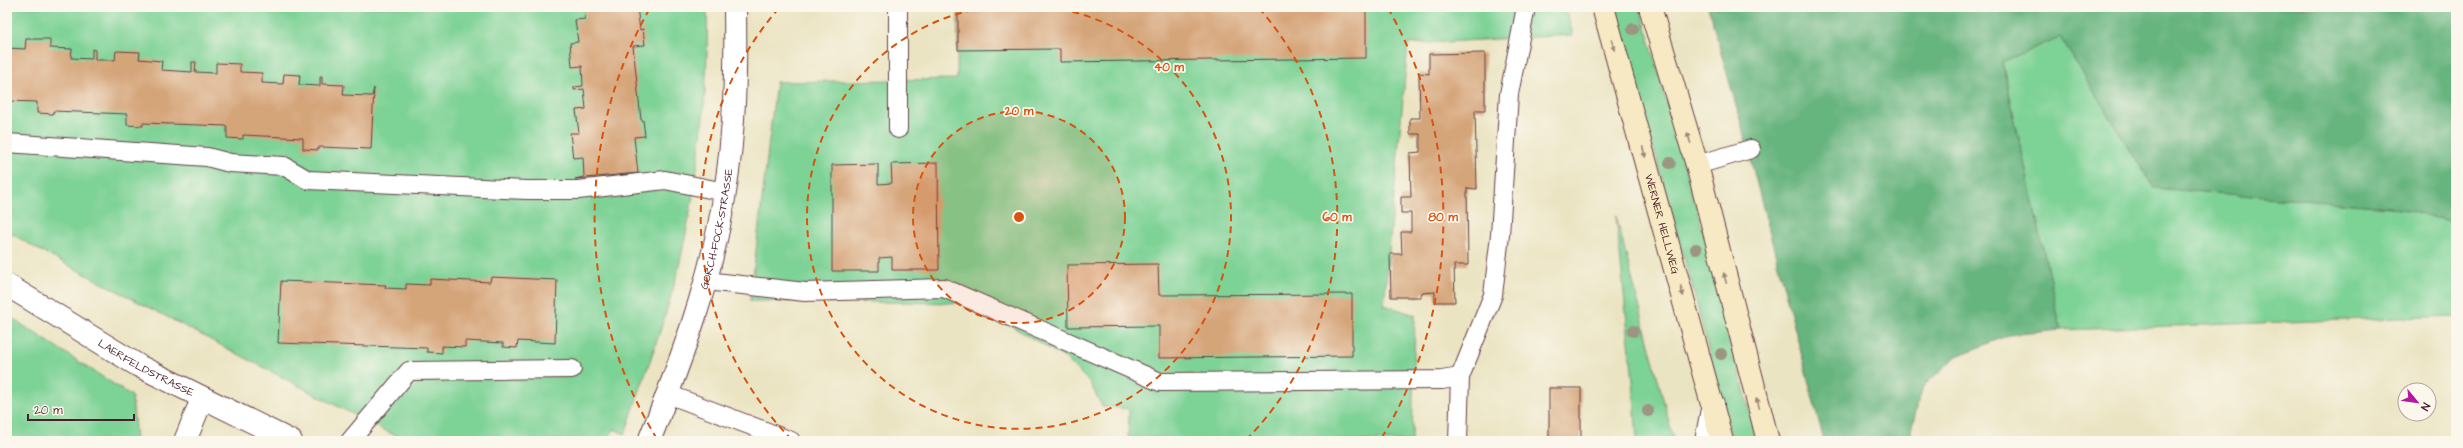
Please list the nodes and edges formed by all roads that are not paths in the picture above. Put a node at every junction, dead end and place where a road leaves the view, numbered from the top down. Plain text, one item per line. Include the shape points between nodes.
1 (735, 7) edge
2 (898, 7) edge
3 (1526, 7) edge
4 (1603, 7) edge
5 (1650, 7) edge
6 (898, 129) dead end
7 (7, 143) edge
8 (1751, 149) dead end
9 (1697, 165) junction
10 (725, 192) junction
11 (706, 281) junction
12 (7, 285) edge
13 (572, 369) dead end
14 (1460, 377) junction
15 (668, 394) junction
16 (202, 399) junction
17 (1713, 404) junction
18 (185, 441) edge
19 (291, 441) edge
20 (350, 441) edge
21 (649, 441) edge
22 (791, 441) edge
23 (1458, 441) edge
24 (1706, 441) edge
25 (1722, 441) edge
26 (1768, 441) edge

1 - 10 street, GORCH-FOCK-STRASSE via 736,85
2 - 6 lane
3 - 14 lane via 1509,94 1493,295
4 -> 17 main road, WERNER HELLWEG
9 -> 5 main road
7 - 10 lane via 207,157 230,163 284,166 308,180 578,190 665,180
8 - 9 lane
26 -> 9 main road
10 - 11 street, GORCH-FOCK-STRASSE
11 - 14 lane via 805,292 944,288 1160,382 1442,380
11 - 15 street, GORCH-FOCK-STRASSE
12 - 16 street, LAERFELDSTRASSE via 139,366
13 - 20 lane via 409,371
14 - 23 lane
15 - 21 street, GORCH-FOCK-STRASSE
15 - 22 lane
16 - 18 street
16 - 19 street, LAERFELDSTRASSE
17 - 24 street
17 - 25 main road, WERNER HELLWEG

